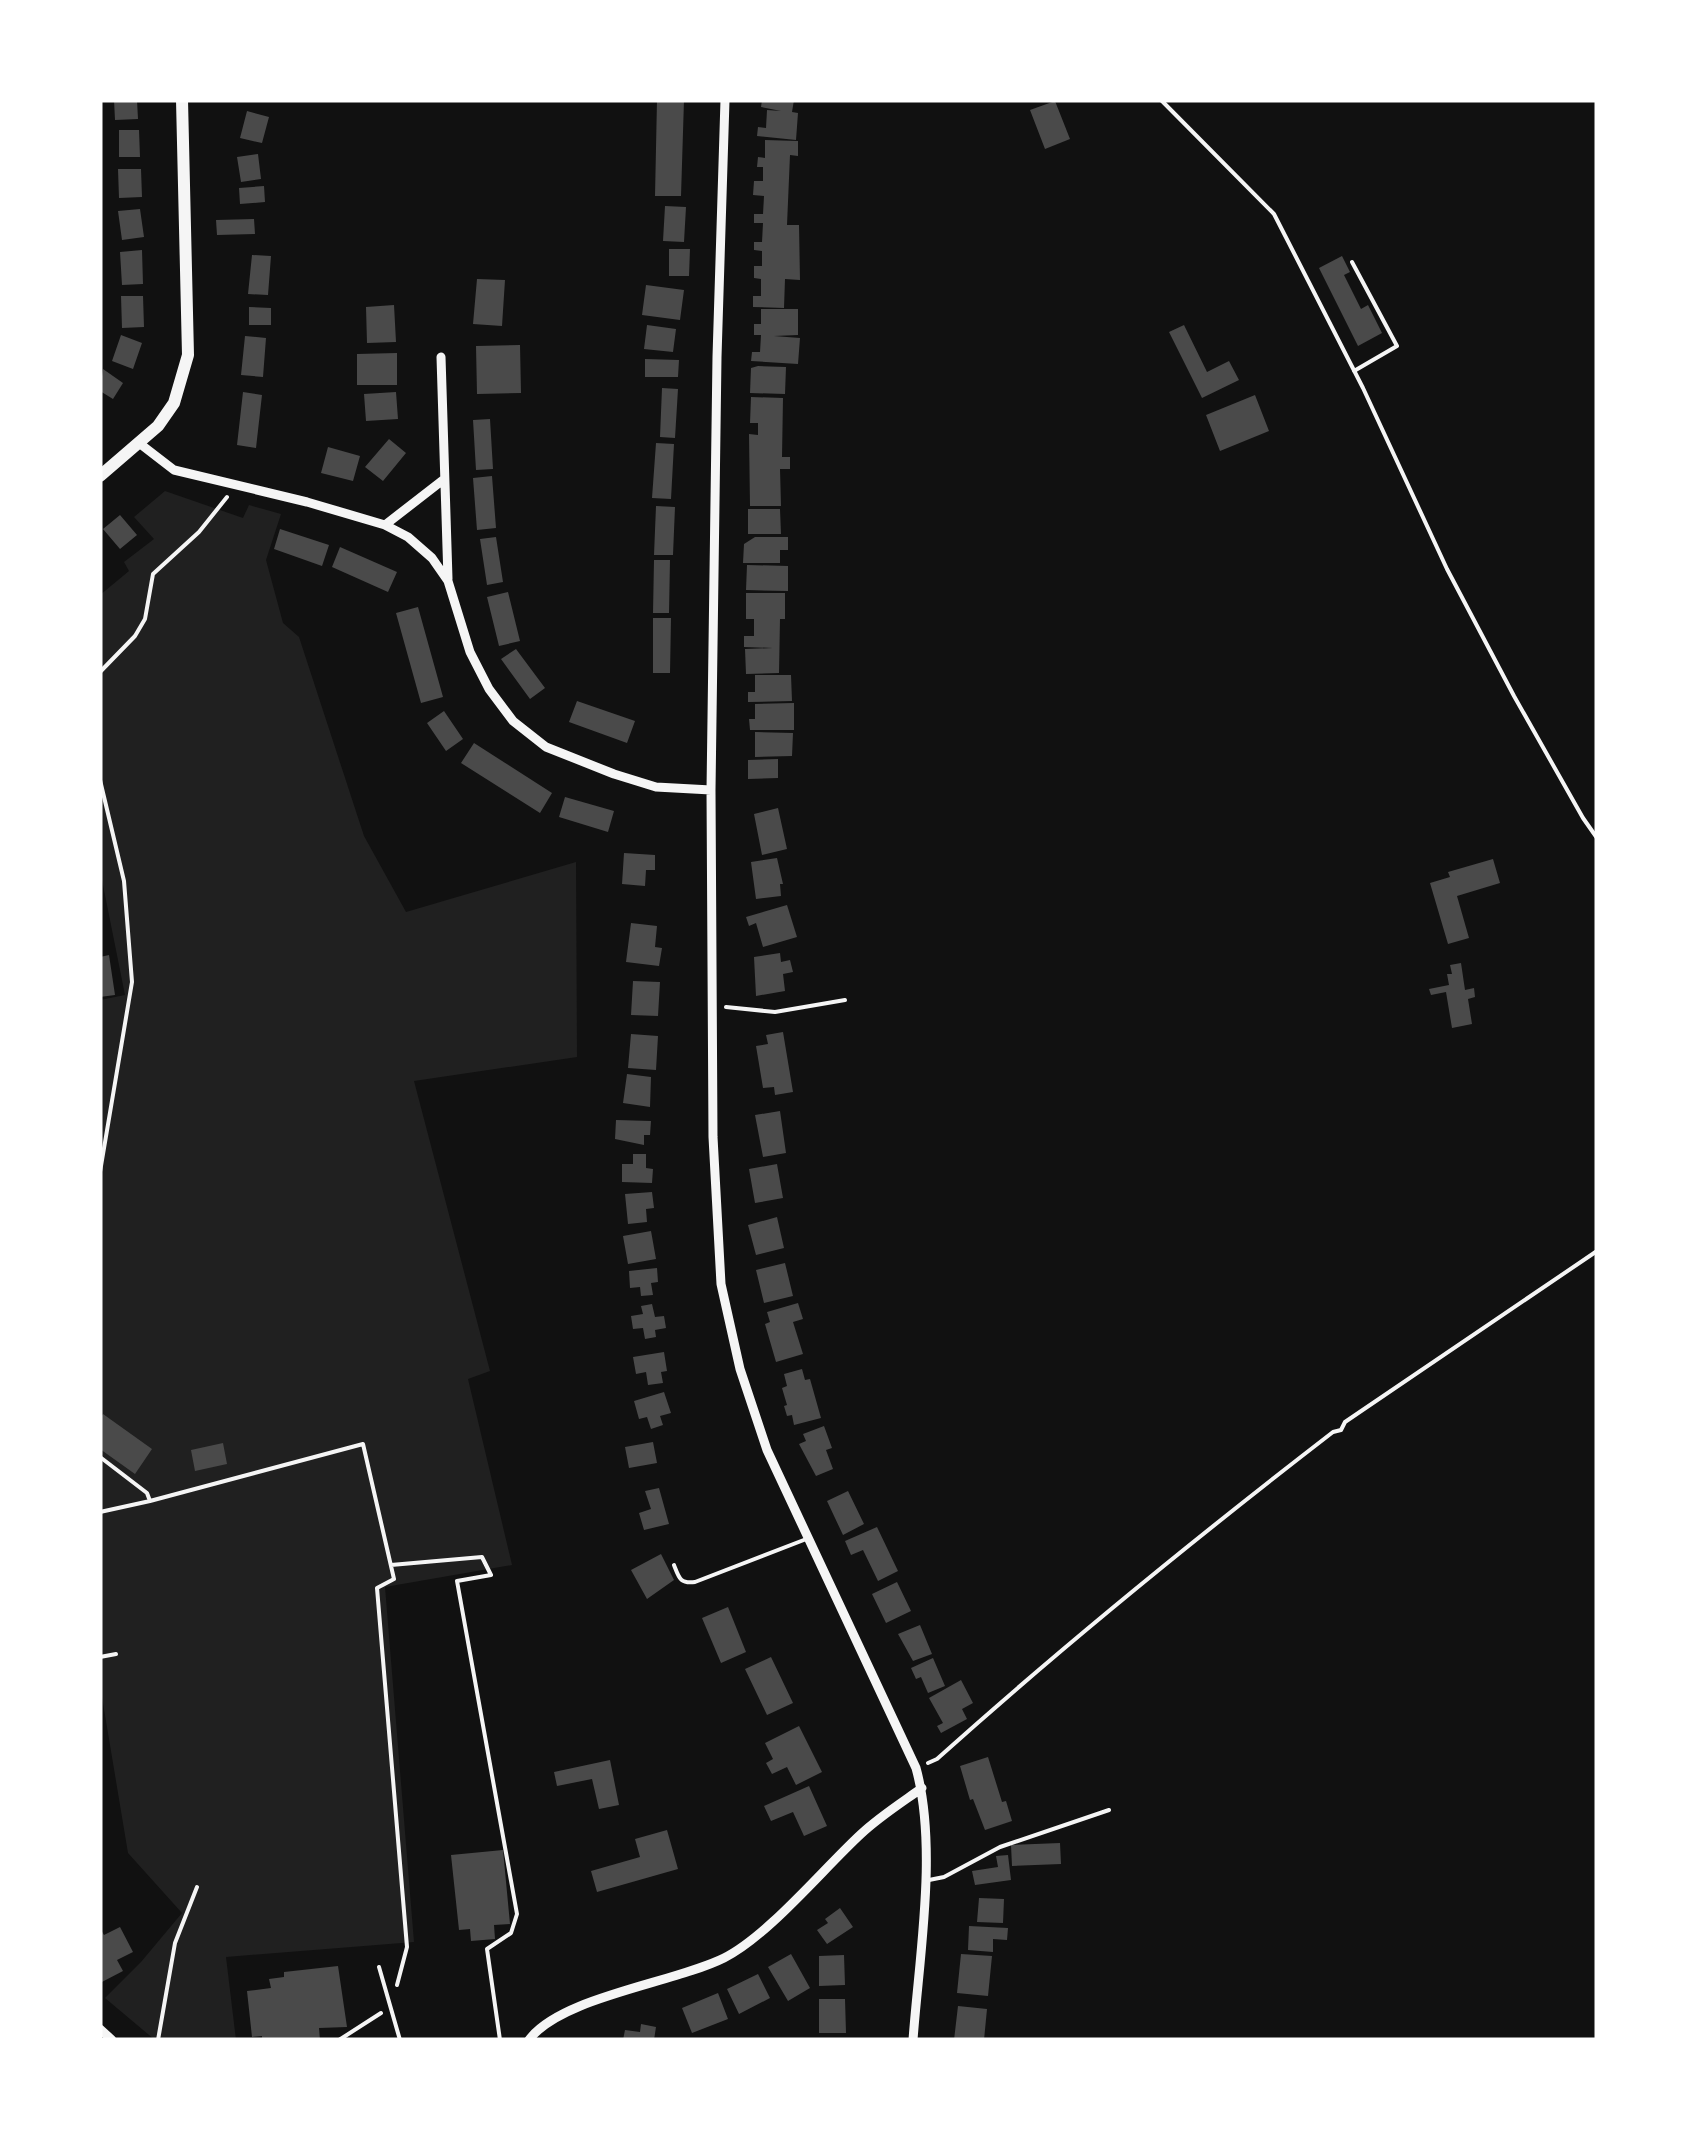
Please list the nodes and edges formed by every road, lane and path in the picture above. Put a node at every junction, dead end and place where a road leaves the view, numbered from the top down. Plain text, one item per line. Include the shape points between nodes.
1 (182, 100) edge
2 (726, 100) edge
3 (1161, 100) edge
4 (1352, 262) dead end
5 (441, 357) dead end
6 (1354, 370) junction
7 (139, 443) junction
8 (100, 476) edge
9 (443, 480) junction
10 (236, 485) junction
11 (385, 525) junction
12 (448, 581) junction
13 (100, 672) edge
14 (100, 780) edge
15 (711, 790) junction
16 (108, 815) junction
17 (100, 816) edge
18 (1597, 838) edge
19 (845, 1000) dead end
20 (712, 1006) junction
21 (100, 1172) edge
22 (1597, 1251) edge
23 (100, 1457) edge
24 (150, 1502) junction
25 (100, 1512) edge
26 (809, 1538) junction
27 (391, 1564) junction
28 (674, 1565) dead end
29 (116, 1654) dead end
30 (100, 1657) edge
31 (916, 1768) junction
32 (922, 1788) junction
33 (1109, 1810) dead end
34 (924, 1881) junction
35 (196, 1887) dead end
36 (379, 1967) dead end
37 (392, 2007) junction
38 (100, 2029) edge
39 (112, 2040) edge
40 (158, 2040) edge
41 (339, 2040) edge
42 (400, 2040) edge
43 (500, 2040) edge
44 (529, 2040) edge
45 (914, 2040) edge

1 - 7 main road via 188,355 174,403
2 - 15 street
3 - 6 lane via 1274,214
4 - 6 lane via 1397,346
5 - 9 street
6 - 18 lane via 1444,564
7 - 8 main road
7 - 10 street via 174,470
9 - 11 street
9 - 12 street
10 - 11 street
10 - 13 path via 200,532 153,574 136,636
11 - 12 street via 432,558
12 - 15 street via 470,652 513,722 546,747 614,774 656,787
14 - 16 path
15 - 20 street
16 - 17 path
16 - 21 path via 124,881 132,982
19 - 20 path via 775,1012
20 - 26 street via 721,1284 756,1418
22 - 31 path via 1345,1422 1153,1572 938,1759
23 - 24 path
24 - 25 path
24 - 27 path via 363,1444
26 - 28 lane via 695,1582 679,1580
26 - 31 street
27 - 37 path via 394,1579 377,1588 407,1947
27 - 43 path via 482,1557 491,1575 457,1582 516,1914 510,1933 487,1949
29 - 30 path
31 - 32 street
32 - 34 street
32 - 44 street via 864,1831 730,1955 560,2014
33 - 34 lane
34 - 45 street
35 - 40 path via 175,1943
36 - 37 lane
37 - 41 path
37 - 42 lane
38 - 39 street

